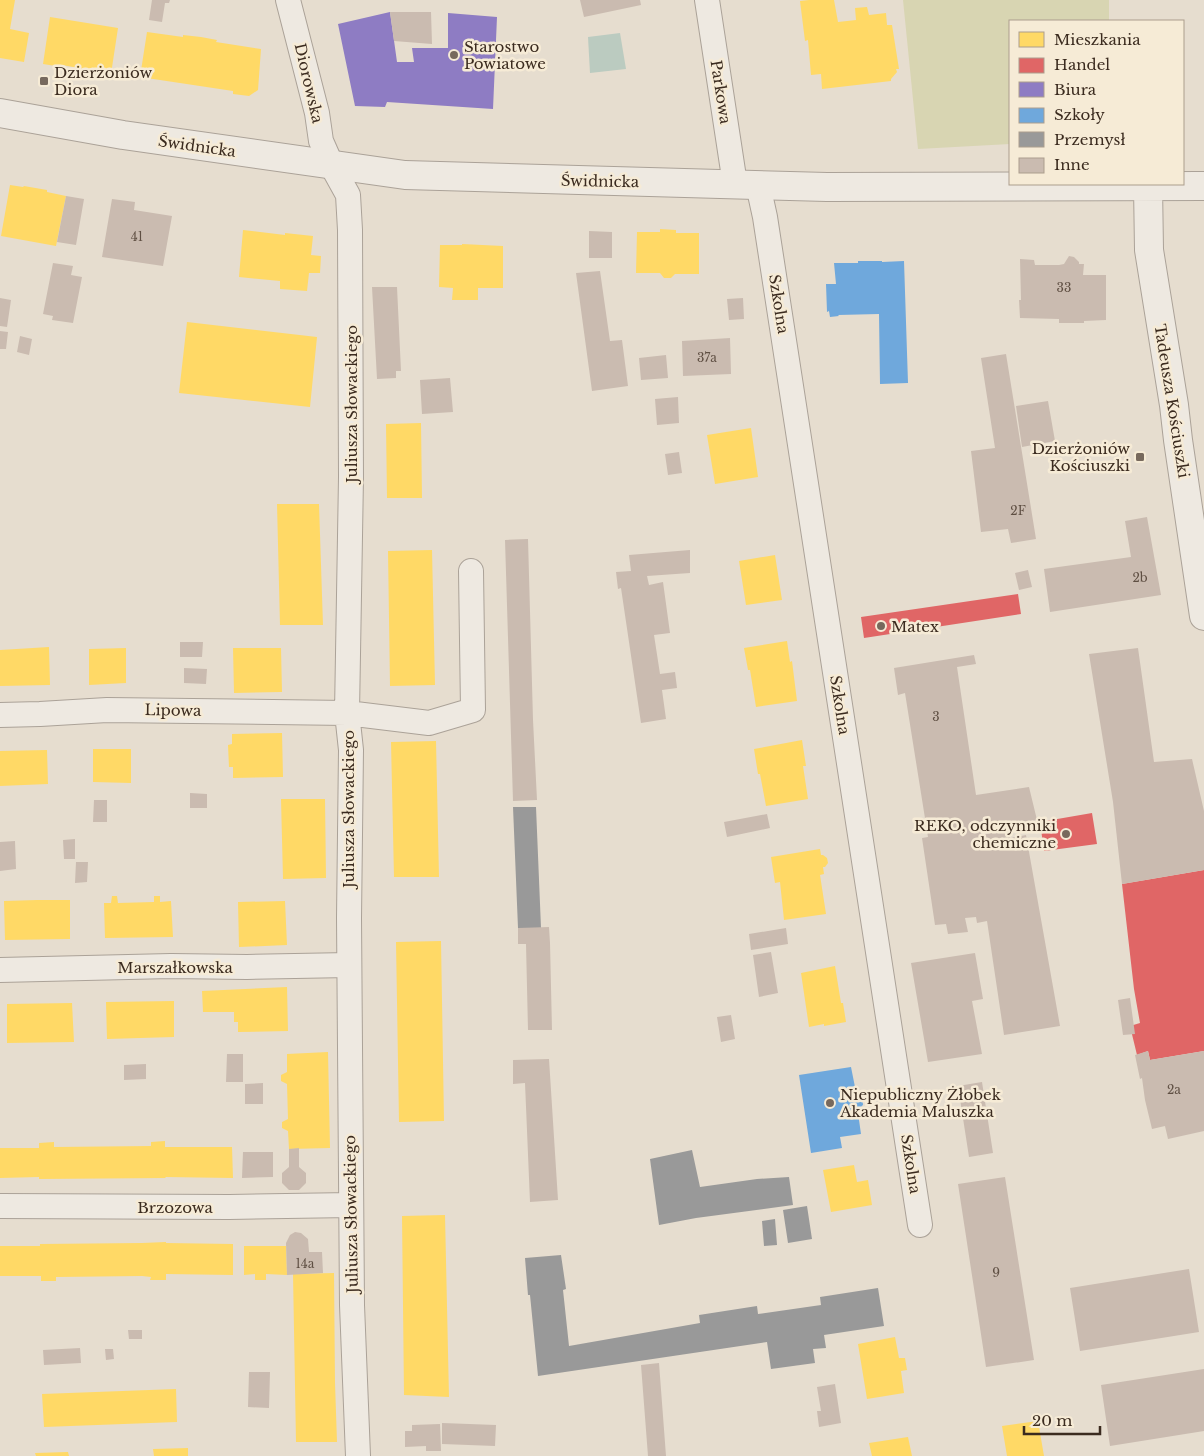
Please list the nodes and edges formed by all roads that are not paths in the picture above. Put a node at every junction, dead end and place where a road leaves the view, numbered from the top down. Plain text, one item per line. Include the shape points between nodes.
1 (288, 0) edge
2 (707, 0) edge
3 (0, 113) edge
4 (332, 166) junction
5 (747, 185) junction
6 (1148, 186) junction
7 (1204, 186) edge
8 (471, 571) dead end
9 (1204, 616) edge
10 (347, 713) junction
11 (0, 715) edge
12 (349, 965) junction
13 (0, 970) edge
14 (0, 1206) edge
15 (351, 1206) junction
16 (920, 1225) dead end
17 (358, 1456) edge

1 - 4 street, Diorowska via 321,141
2 - 5 street, Parkowa
3 - 4 street, Świdnicka
4 - 5 street, Świdnicka via 405,175
4 - 10 street, Juliusza Słowackiego via 348,195 350,230 351,477
5 - 6 street, Świdnicka
5 - 16 street, Szkolna via 765,217
6 - 7 street, Świdnicka
6 - 9 street, Tadeusza Kościuszki via 1149,250
8 - 10 street, Lipowa via 473,710 429,723
10 - 11 street, Lipowa via 107,710
10 - 12 street, Juliusza Słowackiego via 351,750
12 - 13 street, Marszałkowska
12 - 15 street, Juliusza Słowackiego
14 - 15 street, Brzozowa
15 - 17 street, Juliusza Słowackiego

